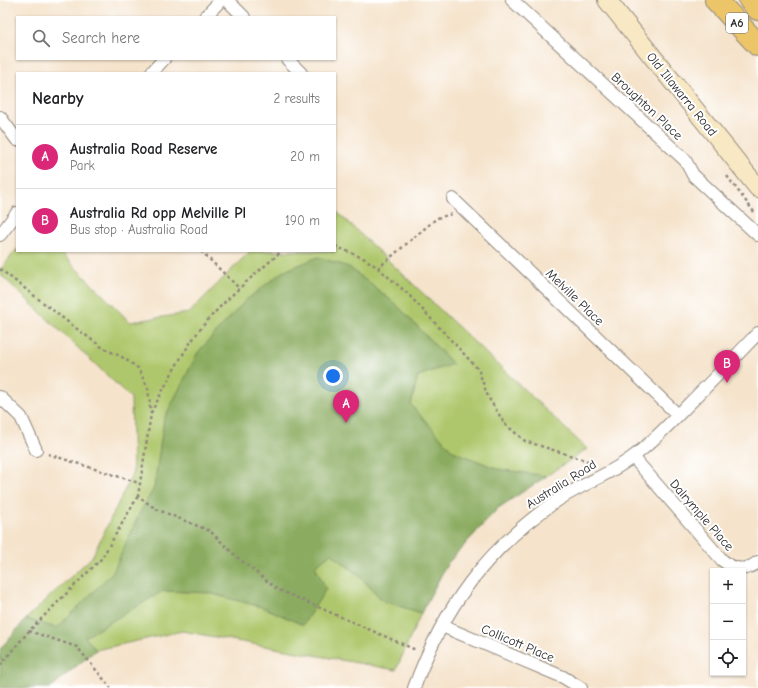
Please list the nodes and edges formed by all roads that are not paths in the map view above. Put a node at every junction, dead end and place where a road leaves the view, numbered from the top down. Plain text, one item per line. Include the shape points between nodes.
1 (221, 0) edge
2 (226, 0) edge
3 (512, 0) edge
4 (607, 0) edge
5 (716, 0) edge
6 (750, 0) edge
7 (758, 9) edge
8 (206, 16) edge
9 (243, 16) edge
10 (758, 45) edge
11 (163, 60) edge
12 (287, 60) edge
13 (152, 72) edge
14 (300, 72) edge
15 (0, 117) edge
16 (16, 139) edge
17 (758, 188) edge
18 (457, 203) road end
19 (16, 213) edge
20 (0, 235) edge
21 (758, 236) edge
22 (758, 333) edge
23 (0, 397) edge
24 (678, 415) junction
25 (36, 450) road end
26 (633, 457) junction
27 (758, 562) edge
28 (442, 626) junction
29 (414, 688) edge
30 (581, 688) edge

1 - 8 street
2 - 9 street
3 - 21 street, Broughton Place via 685,160 693,175
4 - 17 street, Old Illawarra Road
5 - 10 highway, A6
6 - 7 highway, A6
11 - 13 street
12 - 14 street
15 - 16 street
18 - 24 street, Melville Place
19 - 20 street
22 - 24 street, Australia Road
23 - 25 street via 21,417
24 - 26 street, Australia Road
26 - 27 street, Dalrymple Place via 730,567 740,570 751,568
26 - 28 street, Australia Road via 560,499 517,530 481,566 460,594
28 - 29 street, Australia Road via 426,654
28 - 30 street, Collicott Place via 563,677

